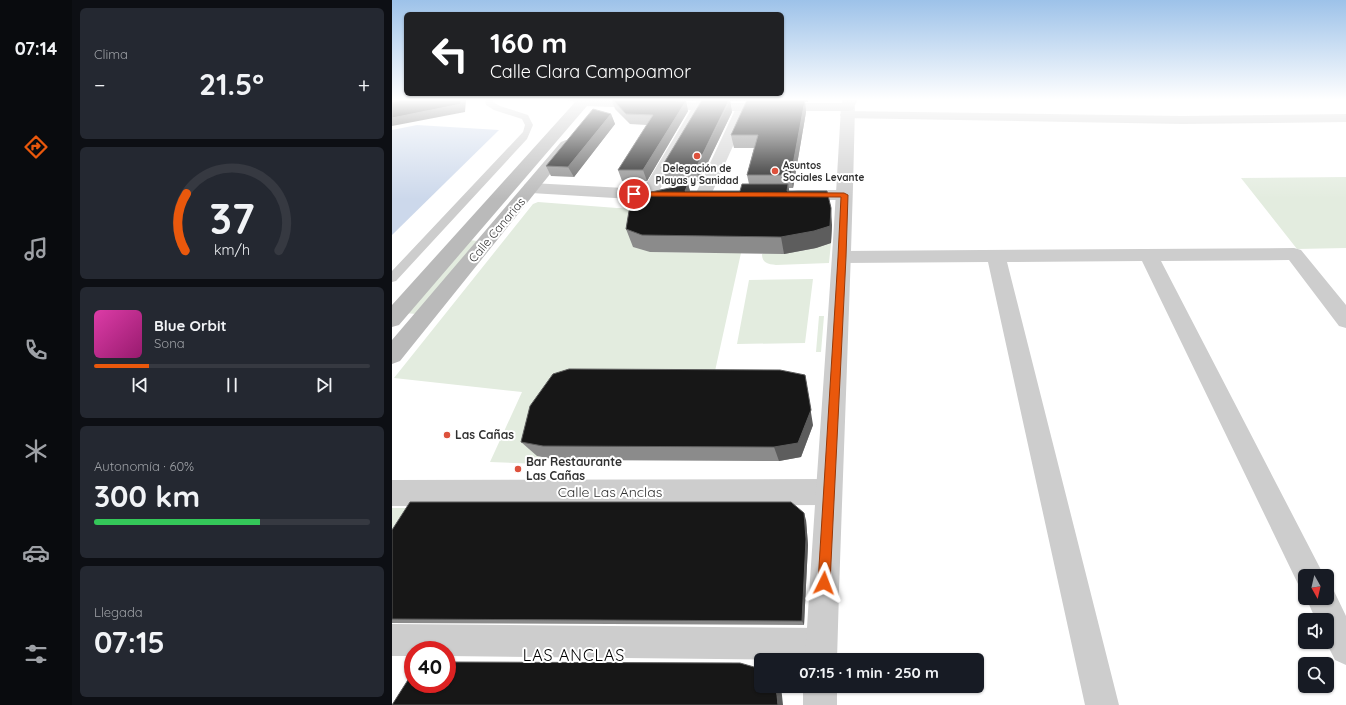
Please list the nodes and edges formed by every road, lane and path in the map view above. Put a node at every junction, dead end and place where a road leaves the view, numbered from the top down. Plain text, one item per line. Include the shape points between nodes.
1 (526, 133) edge
2 (556, 133) edge
3 (685, 133) edge
4 (734, 133) edge
5 (847, 133) edge
6 (576, 134) edge
7 (531, 188) junction
8 (648, 195) junction
9 (781, 195) edge
10 (844, 195) junction
11 (1148, 255) junction
12 (996, 256) junction
13 (842, 257) junction
14 (392, 278) edge
15 (392, 319) edge
16 (1346, 320) edge
17 (392, 355) edge
18 (828, 492) junction
19 (392, 493) edge
20 (1306, 569) edge
21 (1324, 605) edge
22 (392, 640) edge
23 (1346, 649) edge
24 (821, 652) edge
25 (820, 693) edge
26 (820, 705) edge
27 (1102, 705) edge

1 - 14 lane
2 - 15 main road, Calle Canarias
3 - 8 street
4 - 8 street via 711,195
5 - 10 street
6 - 7 main road, Calle Canarias
7 - 8 street
7 - 17 main road, Calle Canarias
9 - 10 street
10 - 13 street
11 - 12 street
11 - 16 street via 1294,254
11 - 20 street
12 - 13 street
12 - 27 street
13 - 18 street
18 - 19 street, Calle Las Anclas
18 - 24 street
21 - 23 street
22 - 24 street
25 - 26 street

